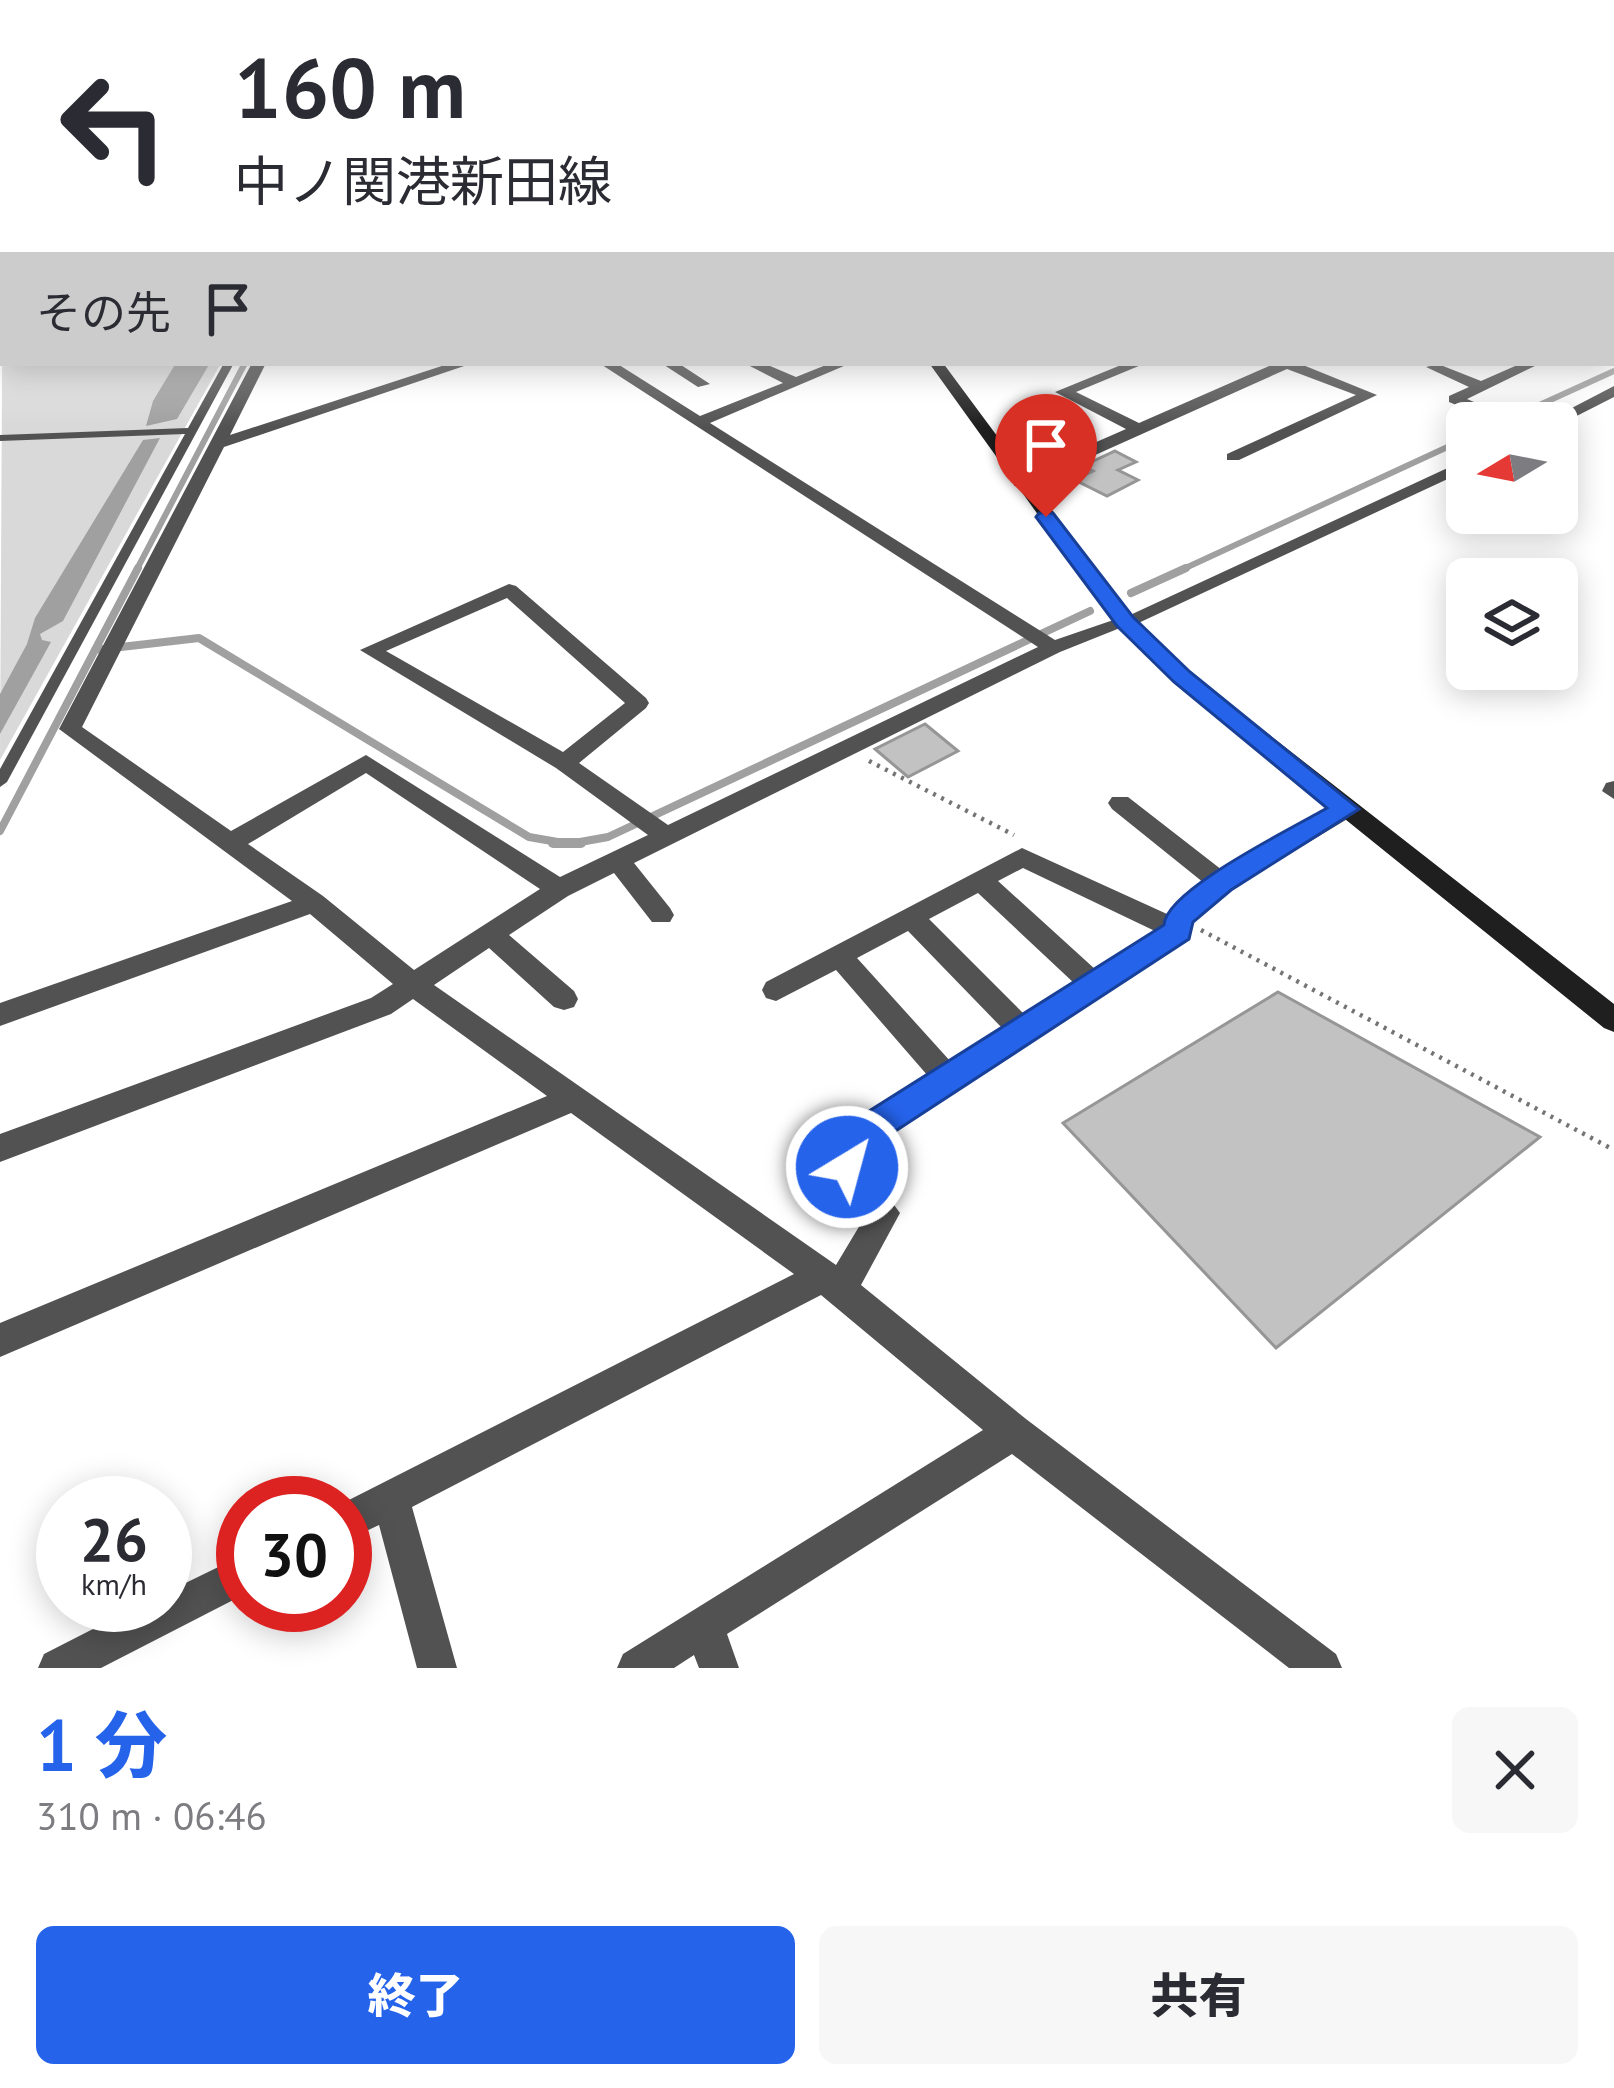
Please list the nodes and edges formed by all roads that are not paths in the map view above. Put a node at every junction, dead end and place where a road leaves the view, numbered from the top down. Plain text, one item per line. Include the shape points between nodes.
1 (227, 366) edge
2 (258, 366) edge
3 (457, 366) edge
4 (611, 366) edge
5 (673, 366) edge
6 (759, 366) edge
7 (836, 366) edge
8 (940, 366) edge
9 (1131, 366) edge
10 (1278, 366) edge
11 (1293, 366) edge
12 (1528, 366) edge
13 (1433, 367) dead end
14 (796, 382) junction
15 (703, 384) dead end
16 (1482, 387) junction
17 (1612, 394) edge
18 (1461, 402) edge
19 (1578, 410) edge
20 (698, 422) junction
21 (1138, 429) junction
22 (191, 431) junction
23 (0, 438) edge
24 (220, 442) junction
25 (1233, 457) dead end
26 (1446, 474) edge
27 (1020, 482) junction
28 (1125, 622) junction
29 (1053, 648) junction
30 (370, 650) junction
31 (346, 660) dead end
32 (564, 763) junction
33 (0, 782) edge
34 (1120, 803) dead end
35 (1346, 809) junction
36 (669, 838) junction
37 (230, 843) junction
38 (618, 860) junction
39 (980, 880) junction
40 (1221, 883) junction
41 (559, 889) junction
42 (314, 903) junction
43 (661, 915) dead end
44 (911, 917) junction
45 (1178, 924) junction
46 (492, 935) junction
47 (838, 956) junction
48 (412, 984) junction
49 (1094, 985) junction
50 (776, 991) dead end
51 (563, 999) dead end
52 (0, 1015) edge
53 (1614, 1020) edge
54 (1022, 1031) junction
55 (948, 1078) junction
56 (572, 1099) junction
57 (0, 1148) edge
58 (832, 1284) junction
59 (0, 1340) edge
60 (1013, 1432) junction
61 (391, 1498) junction
62 (372, 1508) edge
63 (216, 1588) edge
64 (705, 1628) junction
65 (58, 1668) edge
66 (437, 1668) edge
67 (637, 1668) edge
68 (719, 1668) edge
69 (1322, 1668) edge

1 - 22 lane
2 - 24 street
3 - 24 street
4 - 20 street
5 - 15 street
6 - 14 street
7 - 14 street
8 - 27 main road
9 - 21 street via 1063,392
10 - 21 street
11 - 25 street via 1369,395
12 - 16 street
13 - 16 street
14 - 20 street
16 - 18 street via 1454,399
17 - 19 street
20 - 29 street
21 - 27 street
22 - 23 lane
22 - 33 lane
24 - 37 street via 70,729
26 - 28 street
27 - 28 main road
28 - 29 street
28 - 35 main road
29 - 36 street
30 - 31 street
30 - 32 street
30 - 32 street via 509,590 638,703
32 - 36 street
34 - 40 street
35 - 40 street
35 - 53 main road
36 - 38 street
37 - 41 street via 365,763
37 - 42 street
38 - 41 street
38 - 43 street
39 - 44 street
39 - 45 street via 1022,857
39 - 49 street
40 - 45 street
41 - 46 street
42 - 48 street
42 - 52 street
44 - 47 street
44 - 54 street
45 - 49 street
46 - 48 street
46 - 51 street
47 - 50 street
47 - 55 street
48 - 56 street
48 - 57 street via 381,1006
49 - 54 street
54 - 55 street
55 - 58 street via 849,1147 847,1167 884,1213
56 - 58 street
56 - 59 street
58 - 60 street
58 - 61 street
60 - 64 street
60 - 69 street
61 - 62 street
61 - 66 street
63 - 65 street
64 - 67 street
64 - 68 street

